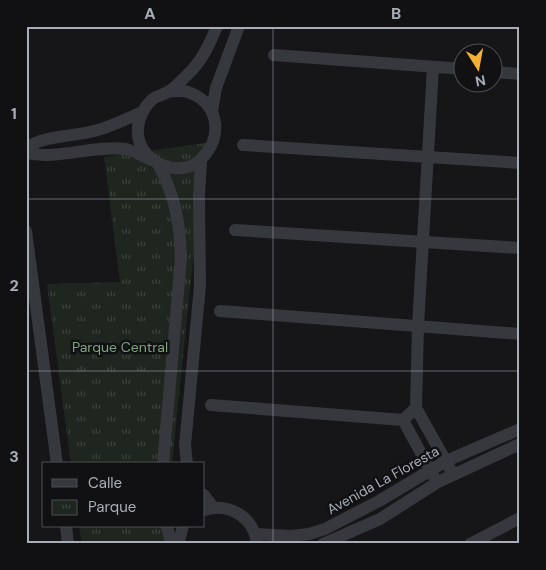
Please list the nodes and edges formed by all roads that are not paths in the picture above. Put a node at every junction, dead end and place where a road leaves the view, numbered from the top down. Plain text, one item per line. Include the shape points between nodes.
1 (217, 26) edge
2 (239, 26) edge
3 (274, 55) dead end
4 (433, 67) junction
5 (454, 68) edge
6 (504, 73) edge
7 (520, 74) edge
8 (169, 92) junction
9 (212, 111) junction
10 (142, 112) junction
11 (243, 145) dead end
12 (26, 148) edge
13 (26, 152) edge
14 (428, 157) junction
15 (201, 161) junction
16 (154, 162) junction
17 (520, 163) edge
18 (235, 230) dead end
19 (26, 231) edge
20 (423, 242) junction
21 (520, 248) edge
22 (220, 311) dead end
23 (418, 326) junction
24 (520, 334) edge
25 (211, 405) dead end
26 (416, 408) junction
27 (402, 420) junction
28 (520, 429) edge
29 (520, 444) edge
30 (446, 461) junction
31 (58, 462) edge
32 (163, 462) edge
33 (187, 462) edge
34 (430, 470) junction
35 (453, 474) junction
36 (438, 482) junction
37 (209, 509) edge
38 (520, 518) edge
39 (66, 528) edge
40 (167, 528) edge
41 (182, 528) edge
42 (256, 539) edge
43 (486, 540) edge
44 (68, 544) edge
45 (171, 544) edge
46 (178, 544) edge
47 (323, 544) edge
48 (470, 544) edge

1 - 8 street via 194,68
2 - 9 street via 216,88
3 - 4 street
4 - 5 street
4 - 14 street
6 - 7 street
8 - 9 street via 186,92 202,100
8 - 10 street via 153,99
9 - 15 street via 216,131 212,147
10 - 12 street via 119,123 35,142
10 - 16 street via 137,129 141,146
11 - 14 street
13 - 16 street via 40,156 109,148 128,150
14 - 17 street
14 - 20 street
15 - 16 street via 184,168 167,168
15 - 33 street via 200,286 185,445
16 - 32 street via 174,200 181,258
18 - 20 street
19 - 31 street
20 - 21 street
20 - 23 street
22 - 23 street
23 - 24 street
23 - 26 street
25 - 27 street
26 - 27 street
26 - 30 street
27 - 34 street
28 - 30 street, Avenida La Floresta
29 - 35 street, Avenida La Floresta
30 - 34 street, Avenida La Floresta
30 - 35 street
34 - 36 street
34 - 42 street, Avenida La Floresta via 325,529 309,534
35 - 36 street, Avenida La Floresta
36 - 47 street, Avenida La Floresta via 380,519
37 - 42 street via 231,509 246,518
38 - 43 street
39 - 44 street
40 - 45 street
41 - 46 street
43 - 48 street

